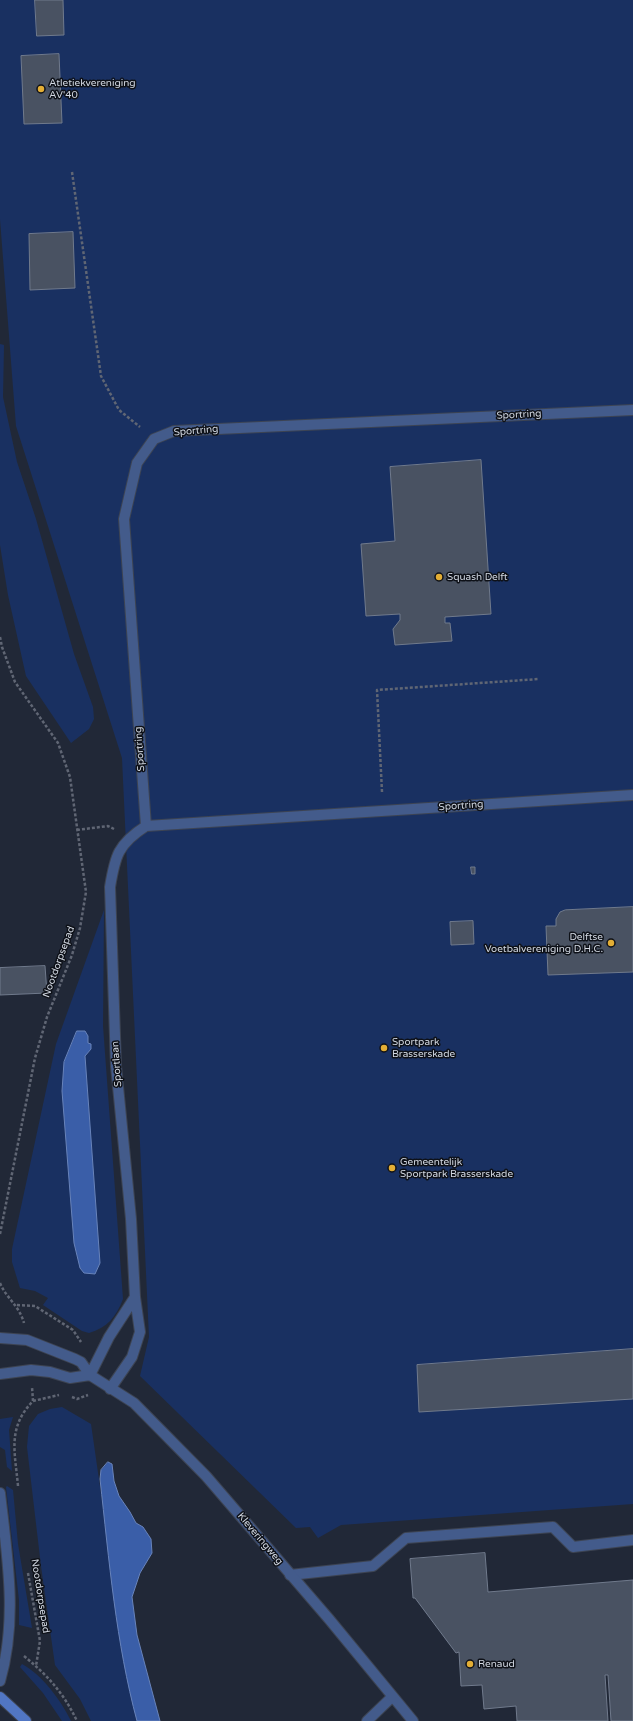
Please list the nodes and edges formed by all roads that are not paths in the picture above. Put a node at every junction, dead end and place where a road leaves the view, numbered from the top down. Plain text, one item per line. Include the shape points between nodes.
1 (633, 410) edge
2 (633, 795) edge
3 (146, 826) junction
4 (130, 836) joint
5 (135, 1297) junction
6 (0, 1338) edge
7 (0, 1374) edge
8 (90, 1375) junction
9 (110, 1389) junction
10 (0, 1493) edge
11 (1, 1506) edge
12 (633, 1540) edge
13 (290, 1575) junction
14 (0, 1681) edge
15 (392, 1696) junction
16 (0, 1697) edge
17 (26, 1721) edge
18 (368, 1721) edge
19 (413, 1721) edge

1 - 3 street, Sportring via 174,431 154,439 137,463 124,519
2 - 3 street, Sportring
3 - 4 street, Sportring
4 - 5 street, Sportlaan via 119,850 110,887 116,1066 131,1219
5 - 8 street via 109,1337
5 - 9 street, Sportlaan via 140,1332 132,1357
6 - 8 street, Kleveringweg via 27,1340 75,1358
7 - 8 street via 31,1370 70,1378
8 - 9 street, Kleveringweg
9 - 13 street, Kleveringweg via 134,1403 206,1476
10 - 11 street
11 - 14 street via 11,1607 8,1647
12 - 13 street via 573,1547 553,1528 406,1538 373,1566
13 - 15 street, Kleveringweg via 330,1619
15 - 18 street
15 - 19 street, Kleveringweg
16 - 17 main road

